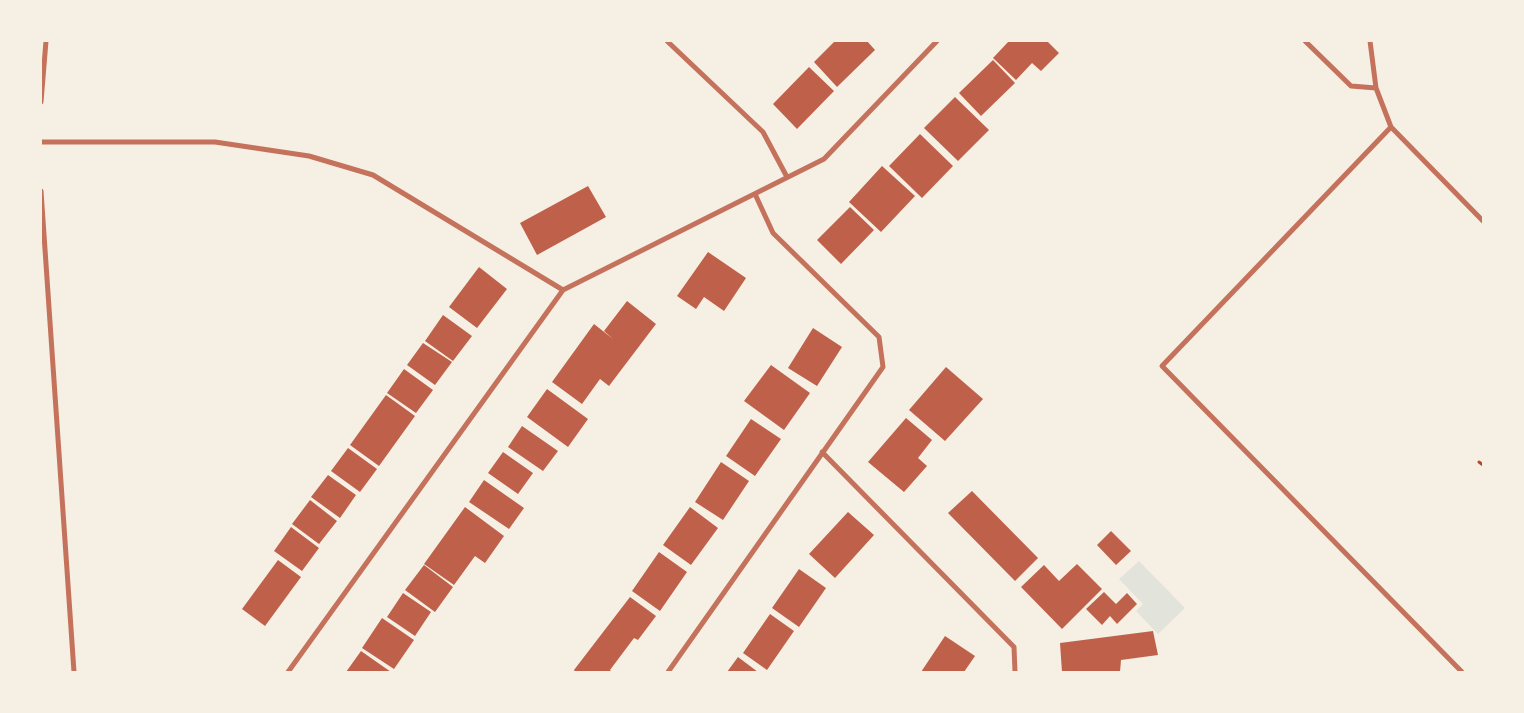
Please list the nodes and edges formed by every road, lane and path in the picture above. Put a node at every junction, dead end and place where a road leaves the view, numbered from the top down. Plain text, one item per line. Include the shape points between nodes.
1 (46, 41) edge
2 (667, 41) edge
3 (937, 41) edge
4 (1305, 41) edge
5 (1370, 41) edge
6 (1376, 88) junction
7 (41, 102) edge
8 (1391, 127) junction
9 (41, 142) edge
10 (787, 177) junction
11 (41, 191) edge
12 (756, 194) junction
13 (1483, 222) edge
14 (563, 290) junction
15 (822, 452) junction
16 (1479, 462) dead end
17 (1483, 465) edge
18 (74, 672) edge
19 (288, 672) edge
20 (668, 672) edge
21 (1015, 672) edge
22 (1462, 672) edge

1 - 7 street
2 - 10 street via 763,132
3 - 10 street via 824,159
4 - 6 street via 1350,86
5 - 6 street
6 - 8 street
8 - 13 street
8 - 22 street via 1162,366
9 - 14 street via 215,142 309,156 372,175
10 - 12 street
11 - 18 street
12 - 14 street
12 - 15 street via 773,233 879,337 883,367
14 - 19 street
15 - 20 street
15 - 21 street via 1014,647
16 - 17 path

